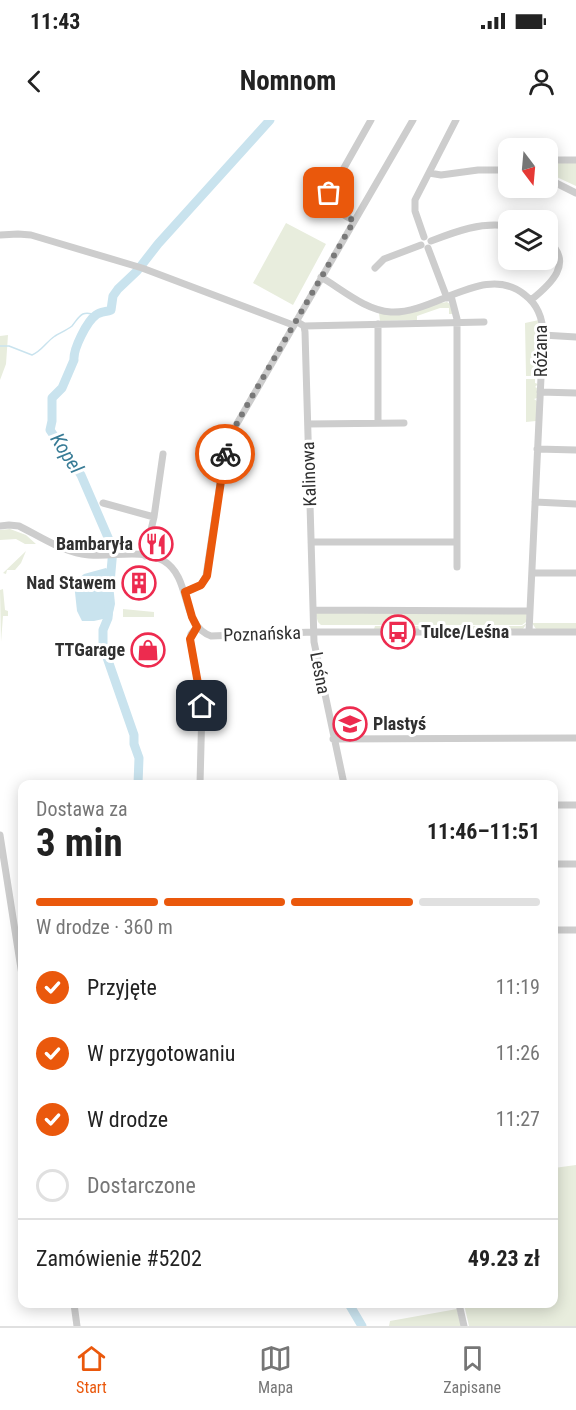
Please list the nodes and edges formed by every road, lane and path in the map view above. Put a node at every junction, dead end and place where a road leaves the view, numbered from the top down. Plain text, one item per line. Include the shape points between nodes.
1 (371, 120) edge
2 (413, 120) edge
3 (456, 120) edge
4 (558, 160) edge
5 (576, 160) edge
6 (498, 170) edge
7 (429, 173) junction
8 (558, 184) edge
9 (576, 193) edge
10 (354, 221) junction
11 (498, 225) edge
12 (0, 235) edge
13 (426, 242) junction
14 (558, 253) edge
15 (375, 268) dead end
16 (321, 277) junction
17 (449, 297) junction
18 (531, 300) junction
19 (457, 322) junction
20 (484, 322) dead end
21 (294, 323) junction
22 (378, 324) junction
23 (304, 326) junction
24 (543, 335) junction
25 (576, 337) edge
26 (540, 392) junction
27 (576, 393) edge
28 (378, 423) junction
29 (404, 423) dead end
30 (308, 424) junction
31 (537, 449) junction
32 (576, 450) edge
33 (163, 454) dead end
34 (535, 502) junction
35 (103, 503) dead end
36 (576, 504) edge
37 (154, 517) junction
38 (0, 526) edge
39 (311, 542) junction
40 (457, 542) junction
41 (145, 556) junction
42 (457, 567) dead end
43 (532, 573) junction
44 (576, 573) edge
45 (185, 592) junction
46 (313, 610) junction
47 (530, 611) junction
48 (197, 627) junction
49 (313, 632) junction
50 (529, 632) junction
51 (576, 632) edge
52 (576, 738) edge
53 (333, 739) junction
54 (201, 780) edge
55 (343, 780) edge
56 (558, 805) edge
57 (576, 805) edge
58 (0, 835) edge
59 (558, 864) edge
60 (576, 864) edge
61 (558, 930) edge
62 (576, 930) edge
63 (18, 948) edge
64 (75, 1308) edge
65 (460, 1308) edge
66 (77, 1326) edge
67 (464, 1326) edge

1 - 10 street via 327,198 330,206
2 - 10 street
3 - 7 street
4 - 5 street
6 - 7 street
7 - 13 street via 414,204
8 - 9 street
10 - 16 street
11 - 13 street via 474,226
12 - 21 street via 31,236 134,265
13 - 15 street via 384,259
13 - 17 street
14 - 18 street via 559,270
16 - 17 street, Różana via 384,311 412,310
16 - 21 street
17 - 18 street, Różana via 499,283 516,288
17 - 19 street via 456,309
18 - 24 street, Różana via 541,318
19 - 20 street
19 - 22 street
19 - 40 street
21 - 23 street
21 - 45 street via 227,446 207,576 201,585
22 - 23 street
22 - 28 street
23 - 30 street, Kalinowa
24 - 25 street
24 - 26 street, Różana
26 - 27 street
26 - 31 street, Różana
28 - 29 street
28 - 30 street
30 - 39 street, Kalinowa
31 - 32 street
31 - 34 street, Różana
33 - 37 street
34 - 36 street
34 - 43 street, Różana
35 - 37 street
37 - 41 street
38 - 41 street, Poznańska via 19,526 78,554
39 - 40 street
39 - 46 street, Kalinowa
40 - 42 street
41 - 45 street, Poznańska via 169,565
43 - 44 street
43 - 47 street, Różana
45 - 48 street, Poznańska
46 - 47 street, Poznańska
46 - 49 street, Kalinowa
47 - 50 street, Różana
48 - 49 street, Poznańska via 218,636
48 - 54 street via 190,639 202,706
49 - 50 street, Poznańska
49 - 53 street, Leśna
50 - 51 street, Poznańska
52 - 53 street
53 - 55 street, Leśna
56 - 57 street
58 - 63 street
59 - 60 street
61 - 62 street
64 - 66 street
65 - 67 street

